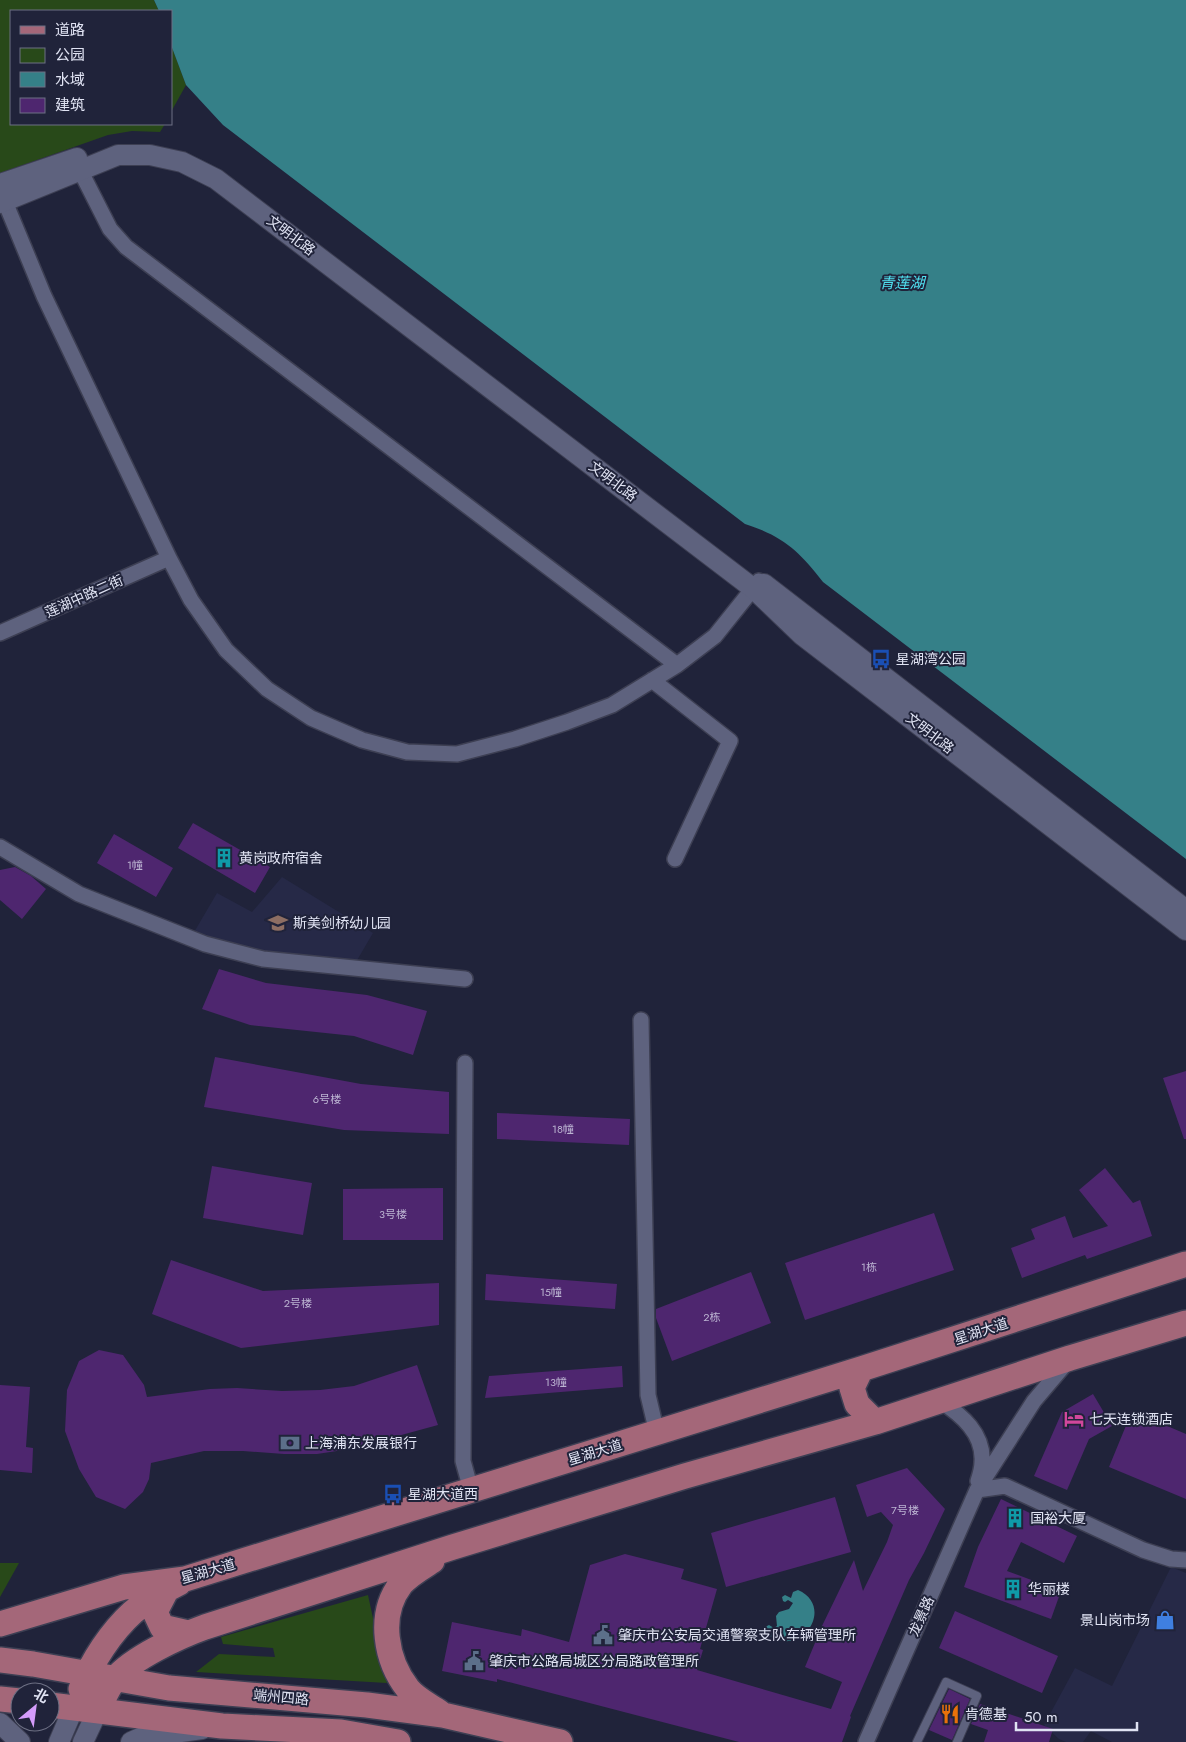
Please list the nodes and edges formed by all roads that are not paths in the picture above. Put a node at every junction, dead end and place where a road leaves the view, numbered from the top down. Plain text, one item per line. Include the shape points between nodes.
1 (80, 170) junction
2 (1, 195) edge
3 (169, 558) junction
4 (757, 584) junction
5 (0, 633) edge
6 (677, 665) junction
7 (652, 680) junction
8 (0, 847) edge
9 (675, 859) dead end
10 (1186, 910) edge
11 (1186, 930) edge
12 (465, 980) dead end
13 (642, 1020) dead end
14 (465, 1063) dead end
15 (1186, 1264) edge
16 (1186, 1323) edge
17 (1070, 1358) junction
18 (861, 1369) junction
19 (940, 1401) junction
20 (875, 1422) junction
21 (657, 1433) junction
22 (471, 1490) junction
23 (977, 1490) junction
24 (453, 1547) junction
25 (1186, 1560) edge
26 (176, 1584) junction
27 (0, 1624) edge
28 (188, 1634) junction
29 (0, 1660) edge
30 (87, 1674) junction
31 (114, 1679) junction
32 (279, 1697) junction
33 (74, 1707) edge
34 (444, 1714) junction
35 (0, 1723) edge
36 (222, 1726) junction
37 (277, 1728) junction
38 (338, 1737) edge
39 (20, 1742) edge
40 (59, 1742) edge
41 (83, 1742) edge
42 (131, 1742) edge
43 (398, 1742) edge
44 (560, 1742) edge
45 (866, 1742) edge
46 (917, 1742) edge
47 (957, 1742) edge

1 - 2 street, 文明北路
1 - 4 street, 文明北路 via 118,155 150,155 182,162 216,179
1 - 6 street via 110,229 126,247
2 - 3 street via 44,296
2 - 4 street, 文明北路 via 116,145 153,144 188,152 220,169
3 - 5 street, 莲湖中路二街
3 - 7 street via 191,600 226,650 267,689 311,718 362,740 407,752 457,754 515,738 612,705
4 - 6 street via 715,636
4 - 10 street, 文明北路
4 - 11 street, 文明北路 via 802,635
6 - 7 street
7 - 9 street via 730,741
8 - 12 street via 79,894 205,944 263,959
13 - 21 street via 648,1395
14 - 22 street via 463,1461
15 - 18 main road, 星湖大道
16 - 17 main road
17 - 19 main road
17 - 23 street via 1034,1402
18 - 20 main road via 852,1388 857,1404
18 - 21 main road, 星湖大道
19 - 20 main road
19 - 23 street via 958,1412 979,1441 982,1461
20 - 24 main road
21 - 22 main road, 星湖大道
22 - 26 main road, 星湖大道
23 - 25 street via 1005,1486 1144,1550 1171,1559
23 - 45 street, 龙景路
24 - 28 main road
24 - 34 main road via 401,1584 386,1626 390,1656 408,1690
26 - 27 main road, 星湖大道 via 124,1586
26 - 28 main road via 155,1612 162,1627
26 - 30 main road via 133,1612 104,1646
28 - 31 main road via 140,1658
29 - 30 main road, 端州四路
30 - 31 main road, 端州四路
30 - 33 main road
31 - 32 main road, 端州四路 via 178,1689
31 - 33 main road
32 - 34 main road, 端州四路
32 - 37 main road
33 - 36 main road
33 - 40 street
33 - 41 street
34 - 44 main road, 端州四路
35 - 39 street
36 - 37 main road
36 - 42 street
37 - 38 main road
38 - 43 main road
46 - 47 lane via 946,1682 976,1696

